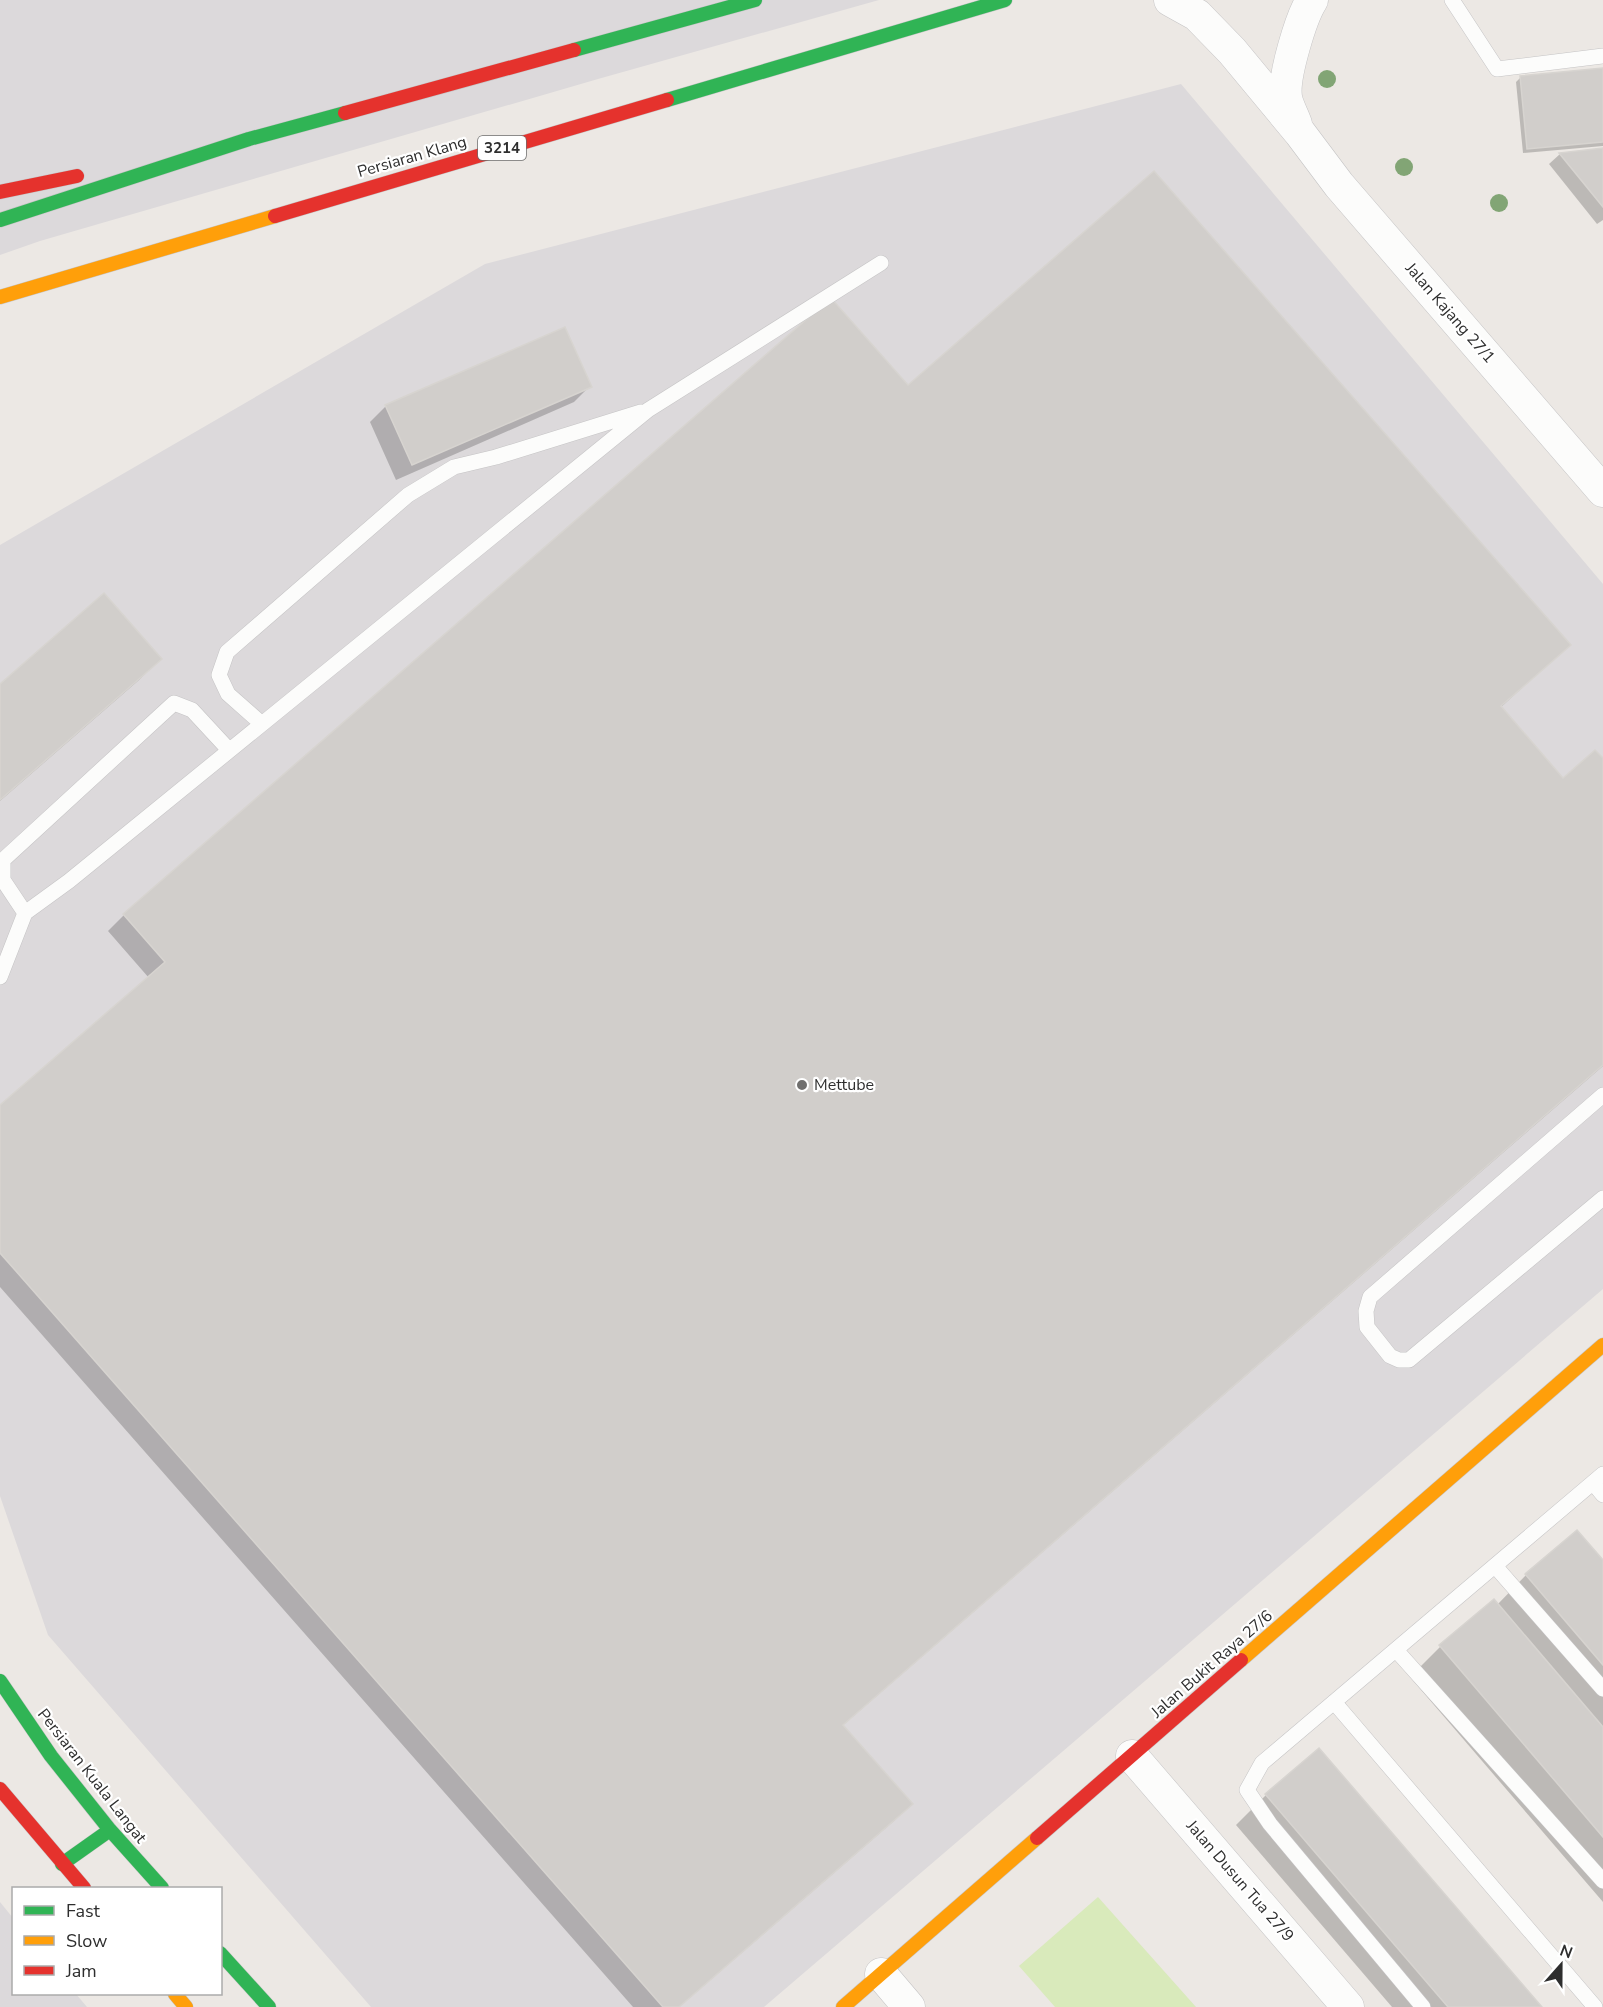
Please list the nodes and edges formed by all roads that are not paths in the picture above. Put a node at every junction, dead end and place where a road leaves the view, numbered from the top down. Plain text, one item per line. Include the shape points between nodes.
1 (754, 0) edge
2 (1005, 0) edge
3 (1170, 0) edge
4 (1312, 0) edge
5 (1452, 0) edge
6 (1603, 56) edge
7 (1300, 133) junction
8 (249, 139) junction
9 (124, 166) dead end
10 (90, 173) dead end
11 (0, 192) edge
12 (0, 220) edge
13 (881, 263) dead end
14 (56, 280) junction
15 (0, 297) edge
16 (19, 306) dead end
17 (648, 410) junction
18 (1603, 491) edge
19 (262, 724) junction
20 (229, 750) junction
21 (25, 914) junction
22 (0, 977) edge
23 (1603, 1095) edge
24 (1603, 1198) edge
25 (1603, 1345) edge
26 (1600, 1484) edge
27 (1495, 1566) junction
28 (1396, 1650) junction
29 (0, 1681) edge
30 (1603, 1689) edge
31 (1334, 1702) junction
32 (1132, 1756) junction
33 (0, 1789) edge
34 (110, 1830) junction
35 (62, 1864) junction
36 (1603, 1881) edge
37 (83, 1887) edge
38 (161, 1887) edge
39 (222, 1955) edge
40 (881, 1974) junction
41 (176, 1995) edge
42 (186, 2007) edge
43 (269, 2007) edge
44 (843, 2007) edge
45 (909, 2007) edge
46 (1348, 2007) edge
47 (1423, 2007) edge
48 (1595, 2007) edge

1 - 8 main road
2 - 14 main road, Persiaran Klang / 3214
3 - 7 street, Jalan Kajang 27/1 via 1197,15
4 - 7 street, Jalan Kajang 27/1 via 1291,56 1286,96
5 - 6 lane via 1497,69
7 - 18 street, Jalan Kajang 27/1 via 1339,185
8 - 9 main road
8 - 12 main road
10 - 11 main road
13 - 17 lane
14 - 15 main road, Persiaran Klang / 3214
14 - 16 main road
17 - 19 lane
17 - 19 lane via 454,467 408,495 227,652 219,675 228,694
19 - 20 lane
20 - 21 lane
20 - 21 lane via 192,710 174,703 3,860 3,880
21 - 22 lane
23 - 24 lane via 1370,1298 1365,1311 1366,1327 1390,1356 1409,1360
25 - 32 main road, Jalan Bukit Raya 27/6
26 - 27 lane
27 - 28 lane
27 - 30 lane
28 - 31 lane
28 - 36 lane
29 - 34 main road, Persiaran Kuala Langat via 51,1756
31 - 47 lane via 1262,1763 1247,1790 1270,1824
31 - 48 lane
32 - 40 main road, Jalan Bukit Raya 27/6
32 - 46 street, Jalan Dusun Tua 27/9
33 - 35 main road
34 - 35 main road
34 - 38 main road, Persiaran Kuala Langat
35 - 37 main road
39 - 43 main road
40 - 44 main road, Jalan Bukit Raya 27/6
40 - 45 street
41 - 42 main road

